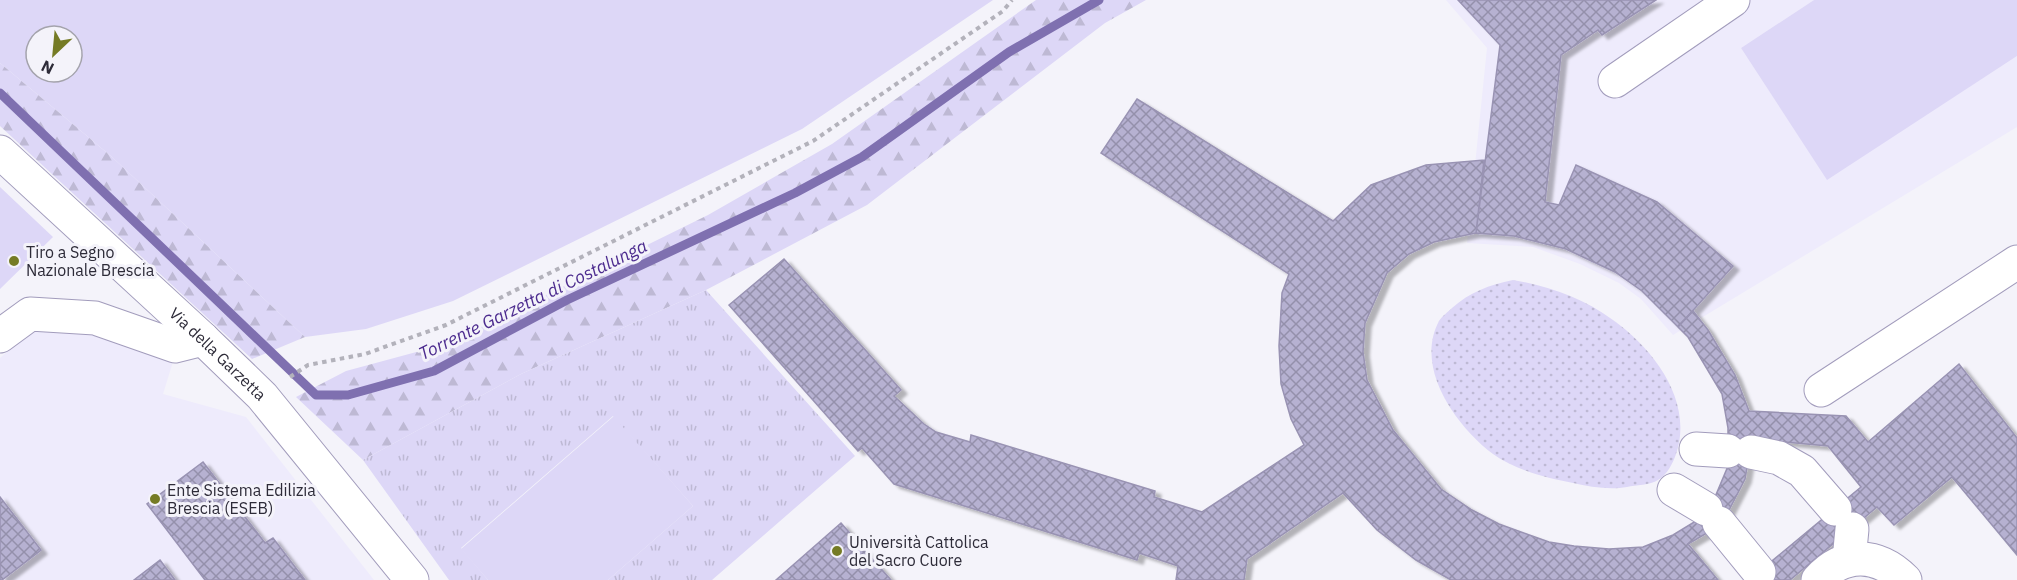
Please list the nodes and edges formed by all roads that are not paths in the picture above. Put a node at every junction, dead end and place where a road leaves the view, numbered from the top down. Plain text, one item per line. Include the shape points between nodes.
1 (1732, 0) edge
2 (1615, 81) dead end
3 (0, 152) edge
4 (2017, 262) edge
5 (0, 336) edge
6 (203, 339) junction
7 (1821, 390) dead end
8 (1696, 449) dead end
9 (1674, 490) dead end
10 (1845, 532) junction
11 (1759, 572) dead end
12 (412, 580) edge
13 (1818, 580) edge
14 (1905, 580) edge

1 - 2 street
3 - 6 street, Via della Garzetta
4 - 7 street
5 - 6 street via 30,314 95,318 175,346
6 - 12 street, Via della Garzetta via 262,396
8 - 10 street via 1779,458 1802,471
9 - 11 street via 1713,516
10 - 13 street
10 - 14 street via 1872,560 1893,568

